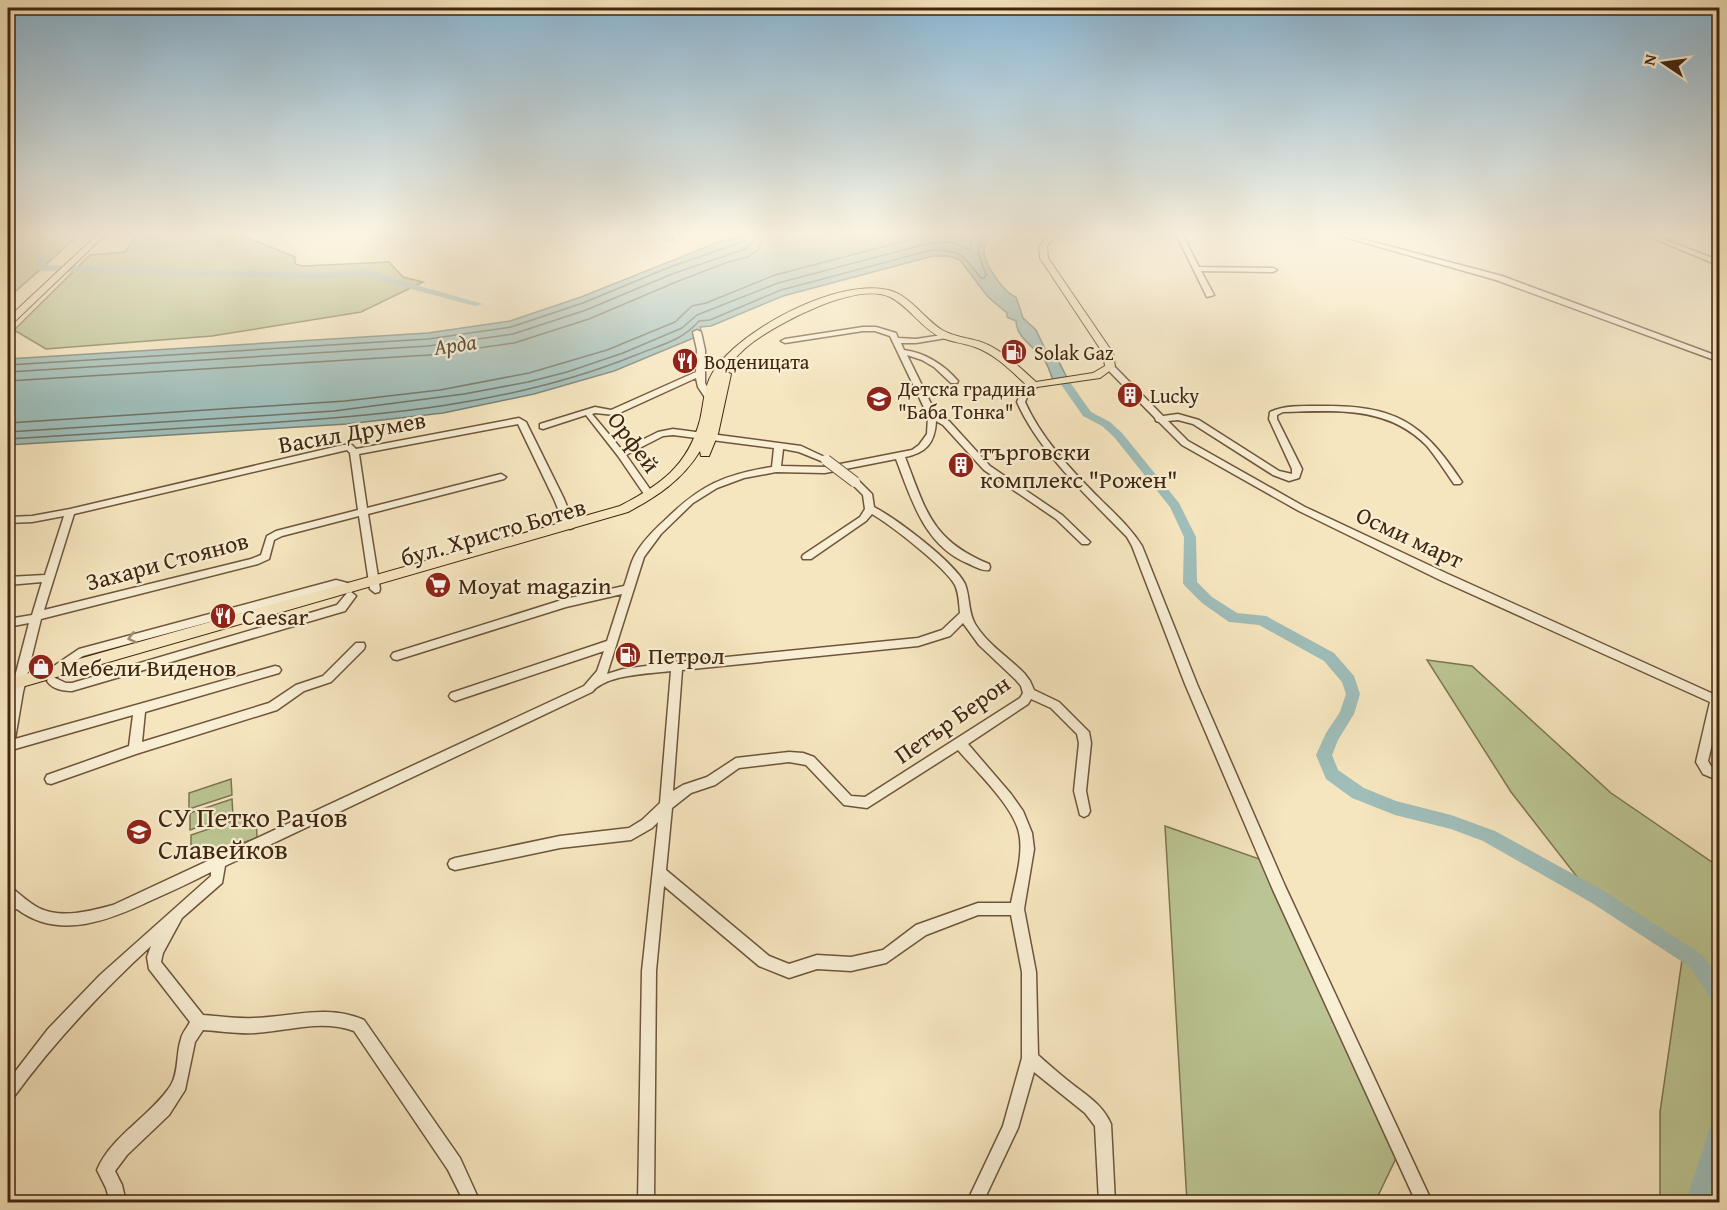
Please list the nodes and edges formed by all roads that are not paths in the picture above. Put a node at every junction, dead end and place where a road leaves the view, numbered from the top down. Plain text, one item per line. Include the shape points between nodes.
1 (35, 290) edge
2 (41, 290) edge
3 (1066, 290) edge
4 (1208, 290) edge
5 (1532, 290) edge
6 (1210, 295) dead end
7 (895, 297) junction
8 (8, 315) edge
9 (8, 323) edge
10 (697, 332) dead end
11 (946, 336) junction
12 (897, 340) junction
13 (785, 341) dead end
14 (902, 352) junction
15 (1719, 360) edge
16 (1110, 367) junction
17 (699, 374) junction
18 (954, 381) dead end
19 (1039, 386) junction
20 (709, 397) junction
21 (590, 416) dead end
22 (932, 416) junction
23 (1159, 419) junction
24 (543, 426) dead end
25 (707, 436) junction
26 (779, 445) junction
27 (354, 452) junction
28 (621, 454) junction
29 (900, 456) junction
30 (776, 469) junction
31 (501, 477) dead end
32 (1457, 482) dead end
33 (647, 492) dead end
34 (870, 509) junction
35 (70, 512) junction
36 (362, 512) junction
37 (8, 520) edge
38 (570, 526) junction
39 (1085, 542) dead end
40 (807, 557) dead end
41 (985, 567) dead end
42 (50, 578) junction
43 (8, 581) edge
44 (374, 585) junction
45 (628, 589) junction
46 (351, 592) junction
47 (965, 615) junction
48 (37, 617) junction
49 (8, 623) edge
50 (611, 644) junction
51 (360, 646) dead end
52 (397, 656) dead end
53 (677, 666) junction
54 (275, 670) dead end
55 (54, 676) junction
56 (595, 683) junction
57 (13, 688) edge
58 (1029, 693) junction
59 (455, 696) dead end
60 (1718, 701) edge
61 (140, 709) junction
62 (958, 742) junction
63 (8, 746) edge
64 (135, 749) junction
65 (1719, 776) edge
66 (51, 779) dead end
67 (666, 804) junction
68 (1084, 811) dead end
69 (219, 861) junction
70 (455, 864) dead end
71 (659, 873) junction
72 (11, 900) edge
73 (1017, 909) junction
74 (177, 914) junction
75 (199, 1022) junction
76 (1030, 1058) junction
77 (8, 1093) edge
78 (118, 1203) edge
79 (472, 1203) edge
80 (646, 1203) edge
81 (975, 1203) edge
82 (1107, 1203) edge
83 (1424, 1203) edge

1 - 8 main road
2 - 9 main road
3 - 16 main road via 1101,341 1111,359
4 - 6 street
5 - 15 street
7 - 11 main road, бул. Христо Ботев
7 - 20 main road, бул. Христо Ботев via 881,291 856,292 779,320 729,357 717,374
7 - 25 main road, бул. Христо Ботев via 870,294 830,305 754,343 726,375
10 - 17 street
11 - 12 street
11 - 19 main road, бул. Христо Ботев via 985,348
12 - 13 street via 887,332 863,329
12 - 14 street
14 - 18 street via 930,360
14 - 22 street
16 - 19 main road via 1101,375
16 - 23 street, Осми март
17 - 20 street via 702,389
17 - 24 street via 612,413 595,410
19 - 83 street via 1022,396 1022,408 1070,474 1137,546 1191,684 1276,881
20 - 25 main road, бул. Христо Ботев
21 - 28 street, Орфей
22 - 29 street via 928,440 915,452
22 - 39 street via 946,423 987,468 1059,517
23 - 32 street via 1178,417 1196,422 1289,478 1296,476 1297,469 1273,414 1291,410 1365,410 1393,418 1419,434
23 - 60 street, Осми март via 1195,450 1302,509
25 - 26 street, Петър Берон
25 - 28 street, Петър Берон via 661,434
25 - 38 main road, бул. Христо Ботев via 680,472 648,496 624,509
25 - 44 main road, бул. Христо Ботев via 698,464 660,497 637,510 575,532
26 - 30 street
26 - 34 street, Петър Берон, bridge via 826,460 867,494
27 - 35 street, Васил Друмев via 343,448
27 - 36 street
27 - 38 street, Васил Друмев via 522,422
28 - 33 street, Орфей
29 - 30 street via 825,470
29 - 41 street via 933,533 951,552
30 - 45 street via 728,479 690,501 647,544
31 - 36 street, Захари Стоянов
34 - 40 street via 862,519
34 - 47 street, Петър Берон via 904,531 953,574 962,591
35 - 37 street, Васил Друмев
35 - 42 street
36 - 44 street
36 - 48 street, Захари Стоянов via 274,535 268,541 267,554 254,562
38 - 44 main road, бул. Христо Ботев
42 - 43 street
42 - 48 street
44 - 46 main road, бул. Христо Ботев
45 - 50 street
45 - 52 street via 565,603
46 - 55 main road, бул. Христо Ботев
46 - 55 street via 341,608 72,687 63,687
47 - 53 street via 946,633 918,642
47 - 58 street, Петър Берон via 981,640 1021,677
48 - 49 street
48 - 57 street
50 - 56 street
50 - 59 street
51 - 64 street via 327,679 300,688 273,707
53 - 56 street via 624,673
53 - 67 street
54 - 61 street
55 - 57 main road, бул. Христо Ботев
56 - 69 street
57 - 63 street
58 - 62 street, Петър Берон via 1024,701
58 - 68 street via 1055,705 1083,732 1080,791
60 - 65 street via 1702,762 1707,771
61 - 63 street
61 - 64 street
62 - 67 street, Петър Берон via 867,803 848,801 810,761 789,757 736,763
62 - 73 street via 1007,798 1026,833
64 - 66 street
67 - 70 street, Петър Берон via 631,834 560,842
67 - 71 street
69 - 72 street via 115,912 93,917 52,918
69 - 74 street via 218,879
71 - 73 street via 764,961 789,971 817,962 851,964 886,956 921,930 978,909
71 - 80 street via 649,971
73 - 76 street via 1030,978
74 - 75 street via 154,963
74 - 77 street via 106,980
75 - 78 street via 188,1039 180,1085 164,1109 121,1149 105,1170
75 - 79 street via 258,1026 344,1018 359,1025 454,1164
76 - 81 street via 1011,1128
76 - 82 street via 1063,1088 1087,1103 1103,1124

